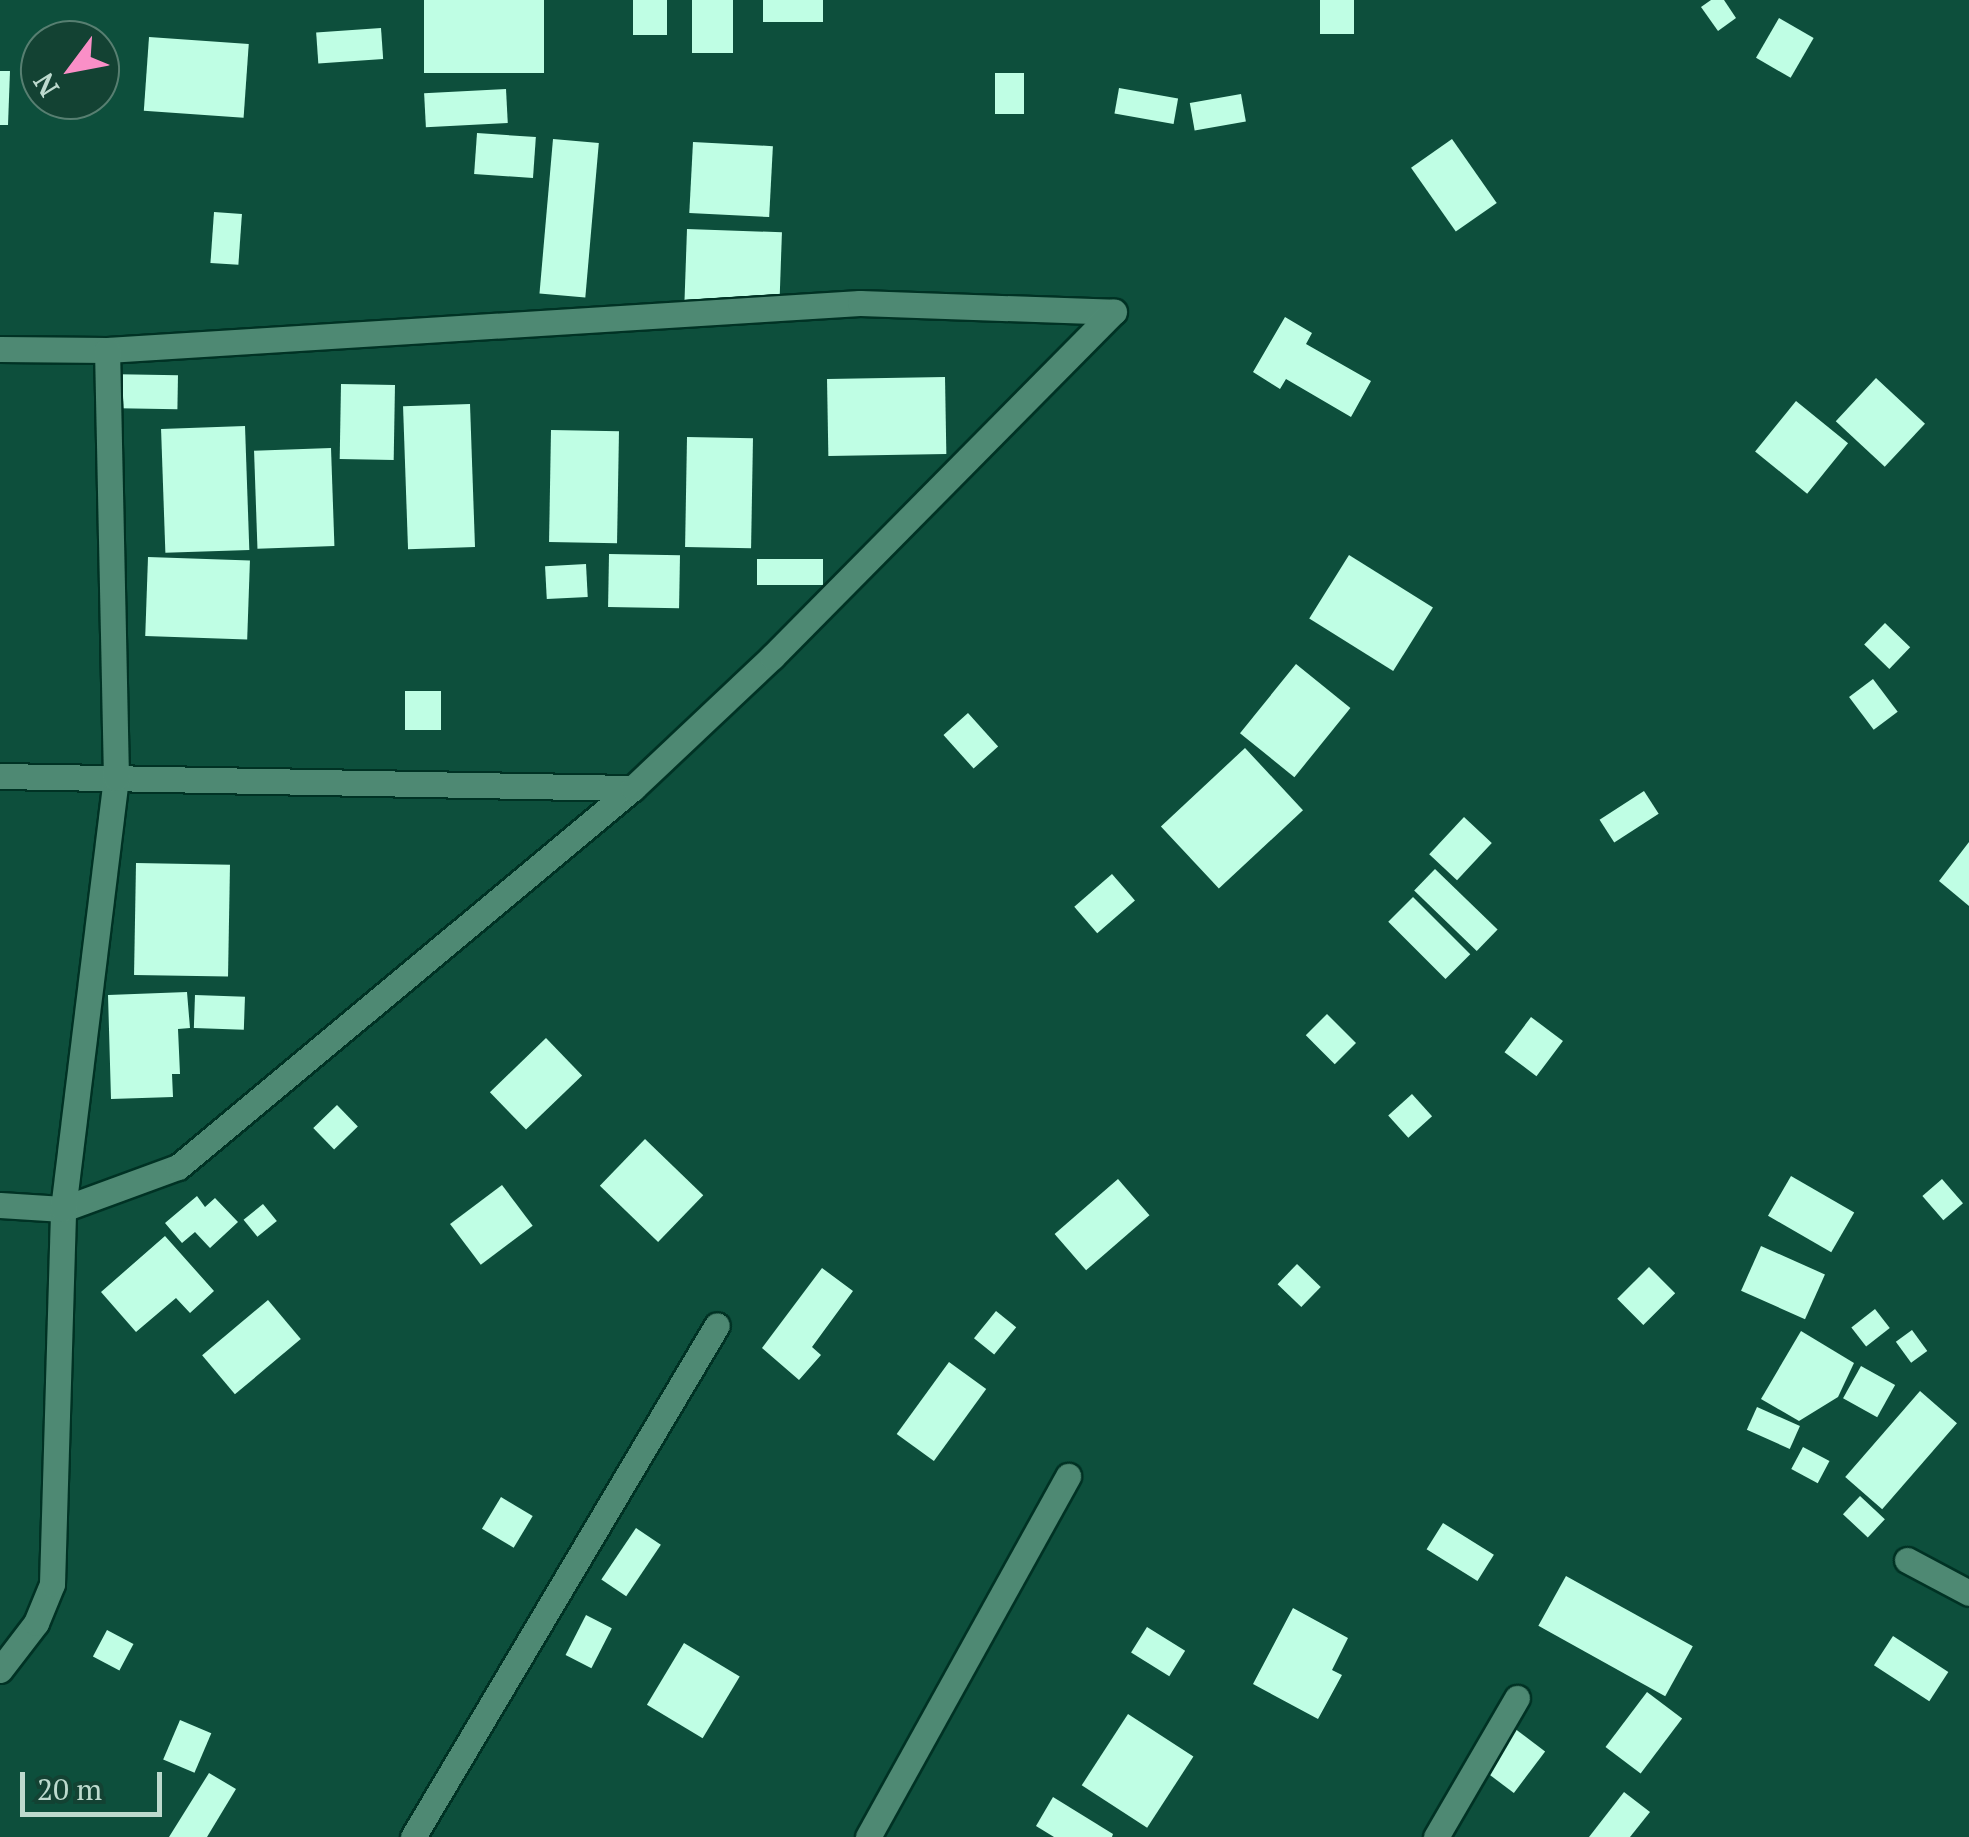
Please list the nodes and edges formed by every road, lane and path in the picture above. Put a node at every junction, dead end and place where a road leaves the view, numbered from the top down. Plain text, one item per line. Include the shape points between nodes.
1 (0, 349) edge
2 (108, 350) junction
3 (0, 776) edge
4 (116, 778) junction
5 (633, 788) junction
6 (0, 1205) edge
7 (63, 1209) junction
8 (716, 1325) dead end
9 (1068, 1476) dead end
10 (1907, 1560) dead end
11 (1969, 1593) edge
12 (0, 1670) edge
13 (1517, 1698) dead end
14 (413, 1837) edge
15 (868, 1837) edge
16 (1436, 1837) edge

1 - 2 street
2 - 4 street
2 - 5 street via 860,303 1114,312 772,658
3 - 4 street
4 - 5 street
4 - 7 street
5 - 7 street via 178,1168
6 - 7 street
7 - 12 street via 52,1584 36,1623
8 - 14 street
9 - 15 street
10 - 11 street
13 - 16 street

